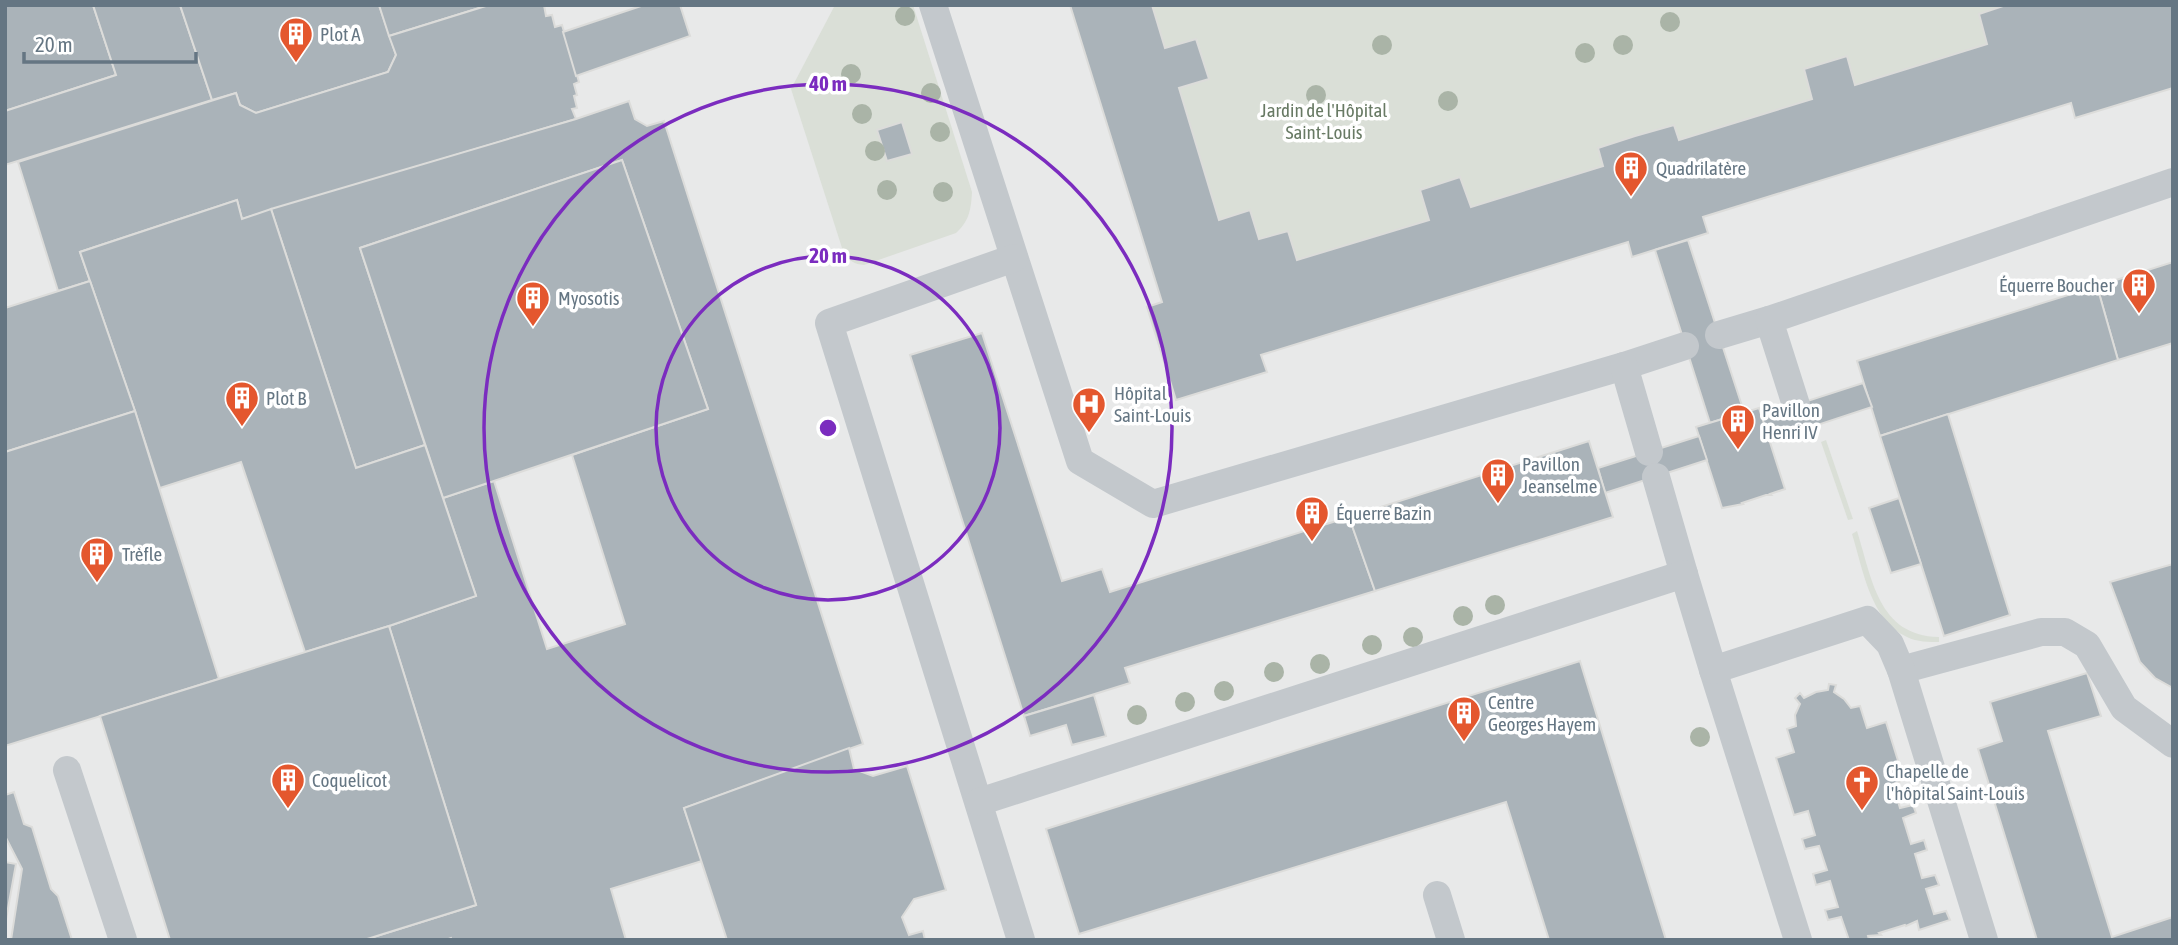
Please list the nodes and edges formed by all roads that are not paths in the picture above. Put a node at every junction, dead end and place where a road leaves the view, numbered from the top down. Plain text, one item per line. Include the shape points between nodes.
1 (933, 5) edge
2 (2173, 182) edge
3 (1014, 258) junction
4 (1769, 320) junction
5 (1719, 335) dead end
6 (1685, 346) dead end
7 (1624, 366) junction
8 (1796, 405) dead end
9 (1684, 574) junction
10 (1713, 670) junction
11 (1901, 670) junction
12 (2173, 744) edge
13 (67, 771) dead end
14 (979, 802) junction
15 (1437, 895) dead end
16 (123, 940) edge
17 (1021, 940) edge
18 (1451, 940) edge
19 (1798, 940) edge
20 (1984, 940) edge

1 - 3 lane
2 - 4 lane
3 - 7 lane via 1080,461 1153,504
3 - 14 lane via 829,323
4 - 5 lane
4 - 8 lane
6 - 7 lane
7 - 9 lane
9 - 10 lane
9 - 14 lane
10 - 11 lane via 1867,620 1891,644
10 - 19 lane
11 - 12 lane via 2041,632 2065,632 2087,645 2124,708
11 - 20 lane
13 - 16 lane
14 - 17 lane
15 - 18 lane

